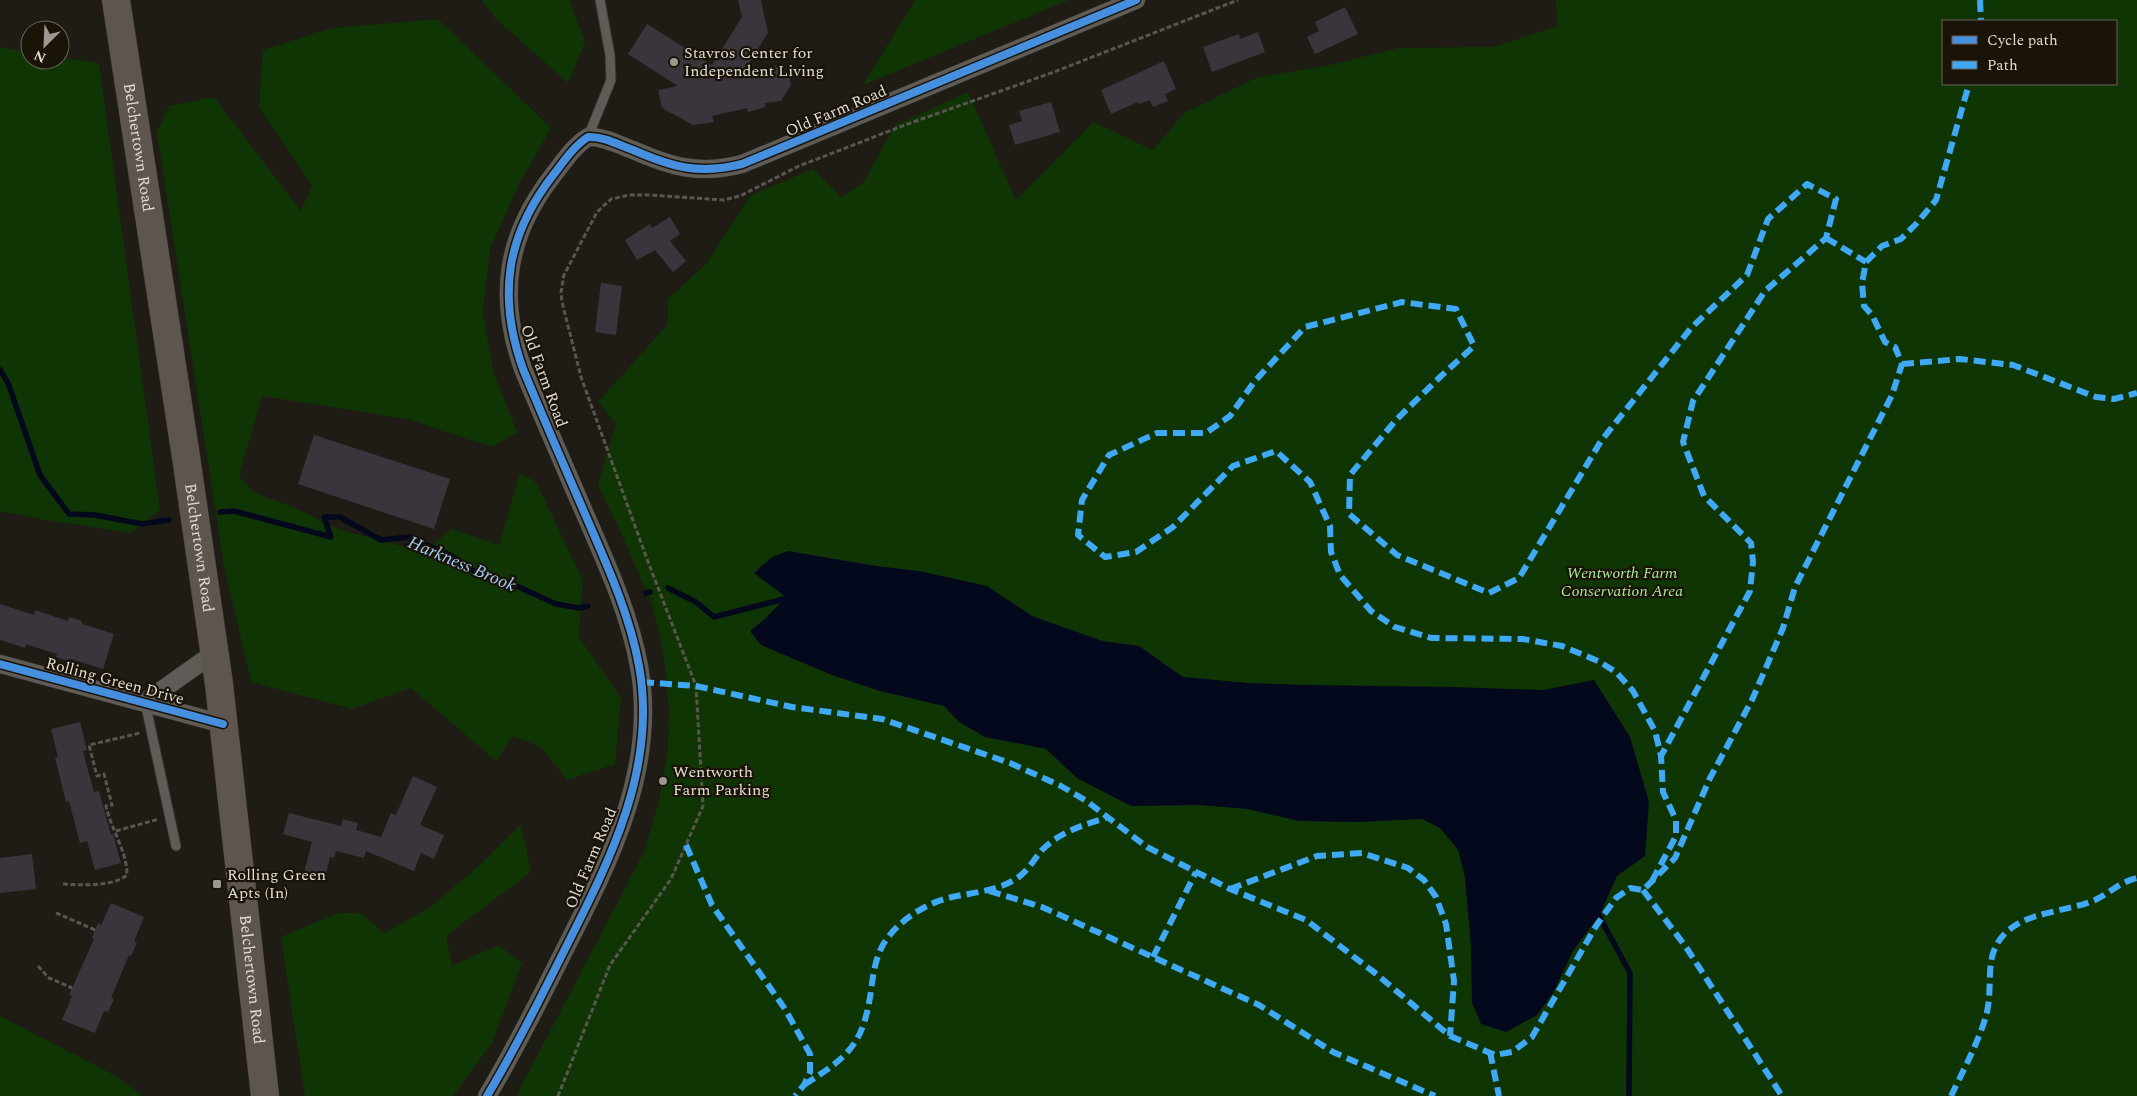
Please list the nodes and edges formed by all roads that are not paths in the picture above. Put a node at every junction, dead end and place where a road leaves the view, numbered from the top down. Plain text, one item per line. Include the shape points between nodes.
1 (116, 0) edge
2 (600, 0) edge
3 (1136, 0) edge
4 (588, 137) junction
5 (214, 653) junction
6 (0, 664) edge
7 (145, 702) junction
8 (223, 724) junction
9 (176, 846) dead end
10 (265, 1096) edge
11 (487, 1096) edge

1 - 5 highway, Belchertown Road
2 - 4 lane via 611,80
3 - 4 street, Old Farm Road via 782,148 729,167 708,170 675,166 611,142
4 - 11 street, Old Farm Road via 542,189 520,234 509,273 509,316 523,369 604,558 634,645 642,682 638,770 620,833 595,889 532,1016
5 - 7 street, Rolling Green Drive
5 - 8 highway, Belchertown Road
6 - 7 street, Rolling Green Drive
7 - 8 street, Rolling Green Drive
7 - 9 lane
8 - 10 highway, Belchertown Road

